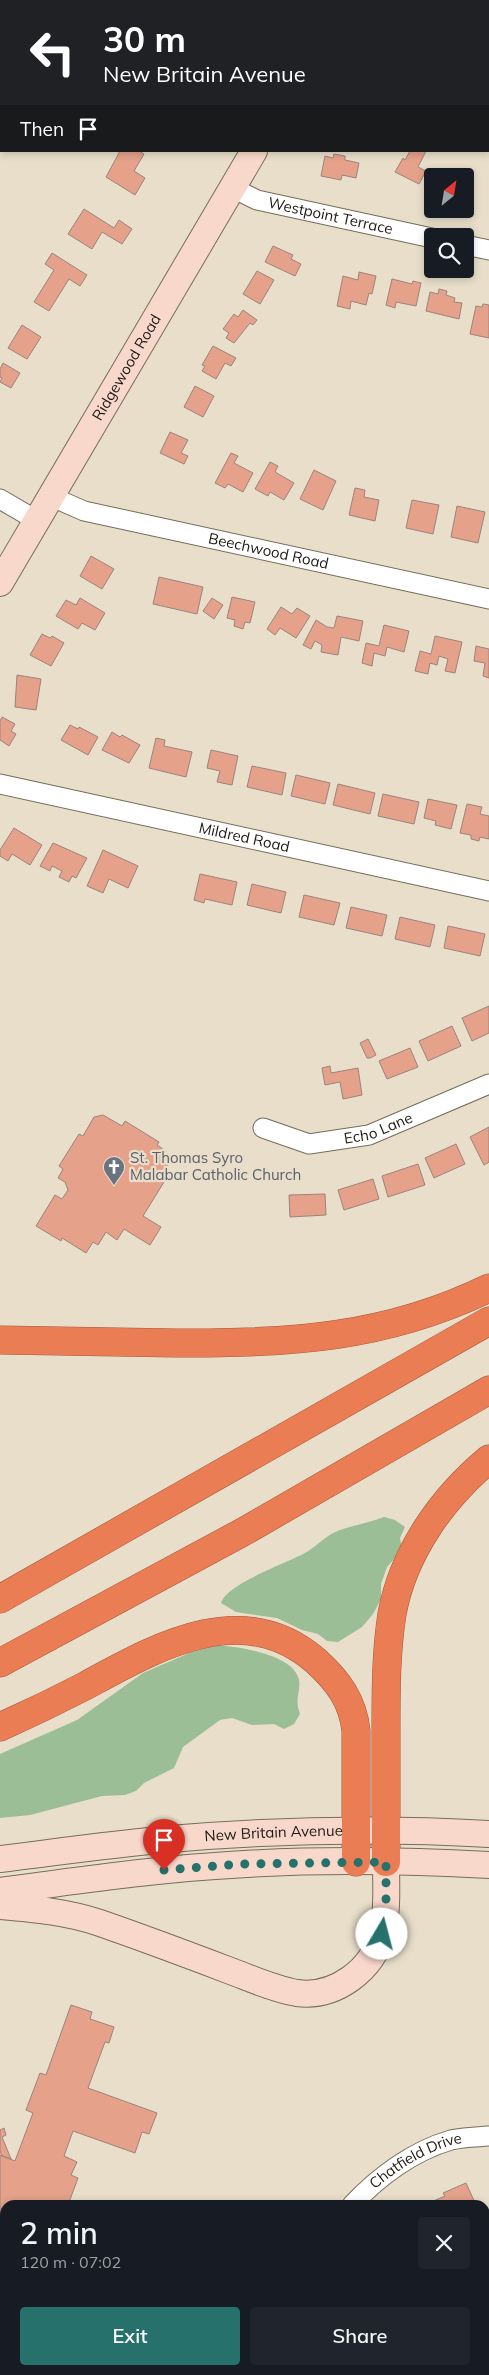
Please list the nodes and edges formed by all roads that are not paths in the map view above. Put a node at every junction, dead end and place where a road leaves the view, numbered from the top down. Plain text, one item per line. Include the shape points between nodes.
1 (253, 152) edge
2 (233, 188) junction
3 (424, 236) edge
4 (474, 246) edge
5 (489, 250) edge
6 (50, 496) junction
7 (0, 499) edge
8 (36, 520) junction
9 (0, 583) edge
10 (489, 599) edge
11 (0, 784) edge
12 (489, 891) edge
13 (489, 1084) edge
14 (263, 1128) dead end
15 (489, 1288) edge
16 (489, 1321) edge
17 (0, 1340) edge
18 (489, 1390) edge
19 (489, 1459) edge
20 (0, 1599) edge
21 (0, 1663) edge
22 (0, 1727) edge
23 (356, 1831) junction
24 (386, 1832) junction
25 (489, 1834) edge
26 (0, 1859) edge
27 (356, 1862) junction
28 (386, 1862) junction
29 (489, 1865) edge
30 (0, 1891) edge
31 (0, 1906) edge
32 (489, 2136) edge
33 (357, 2200) edge

1 - 2 main road, Ridgewood Road
2 - 3 street, Westpoint Terrace via 258,200
2 - 6 main road, Ridgewood Road
4 - 5 street
6 - 8 main road, Ridgewood Road
6 - 10 street, Beechwood Road via 84,511
7 - 8 street
8 - 9 main road, Ridgewood Road
11 - 12 street, Mildred Road
13 - 14 street, Echo Lane via 369,1135 309,1144
15 - 17 highway via 402,1322 306,1340 238,1343
16 - 20 highway
18 - 21 highway via 243,1532
19 - 24 highway via 454,1492 425,1531 395,1600 388,1656
22 - 23 highway via 172,1643 227,1630 268,1634 290,1643 313,1659 335,1680 350,1704 356,1731
23 - 24 main road, New Britain Avenue
23 - 26 main road, New Britain Avenue via 169,1839
23 - 27 highway
24 - 25 main road, New Britain Avenue
24 - 28 highway
27 - 28 main road, New Britain Avenue
27 - 30 main road, New Britain Avenue via 215,1866
28 - 29 main road, New Britain Avenue
28 - 31 main road via 385,1921 374,1953 362,1970 350,1979 332,1989 314,1992 297,1993 261,1982 86,1918
32 - 33 street, Chatfield Drive via 452,2140 420,2153 383,2176

